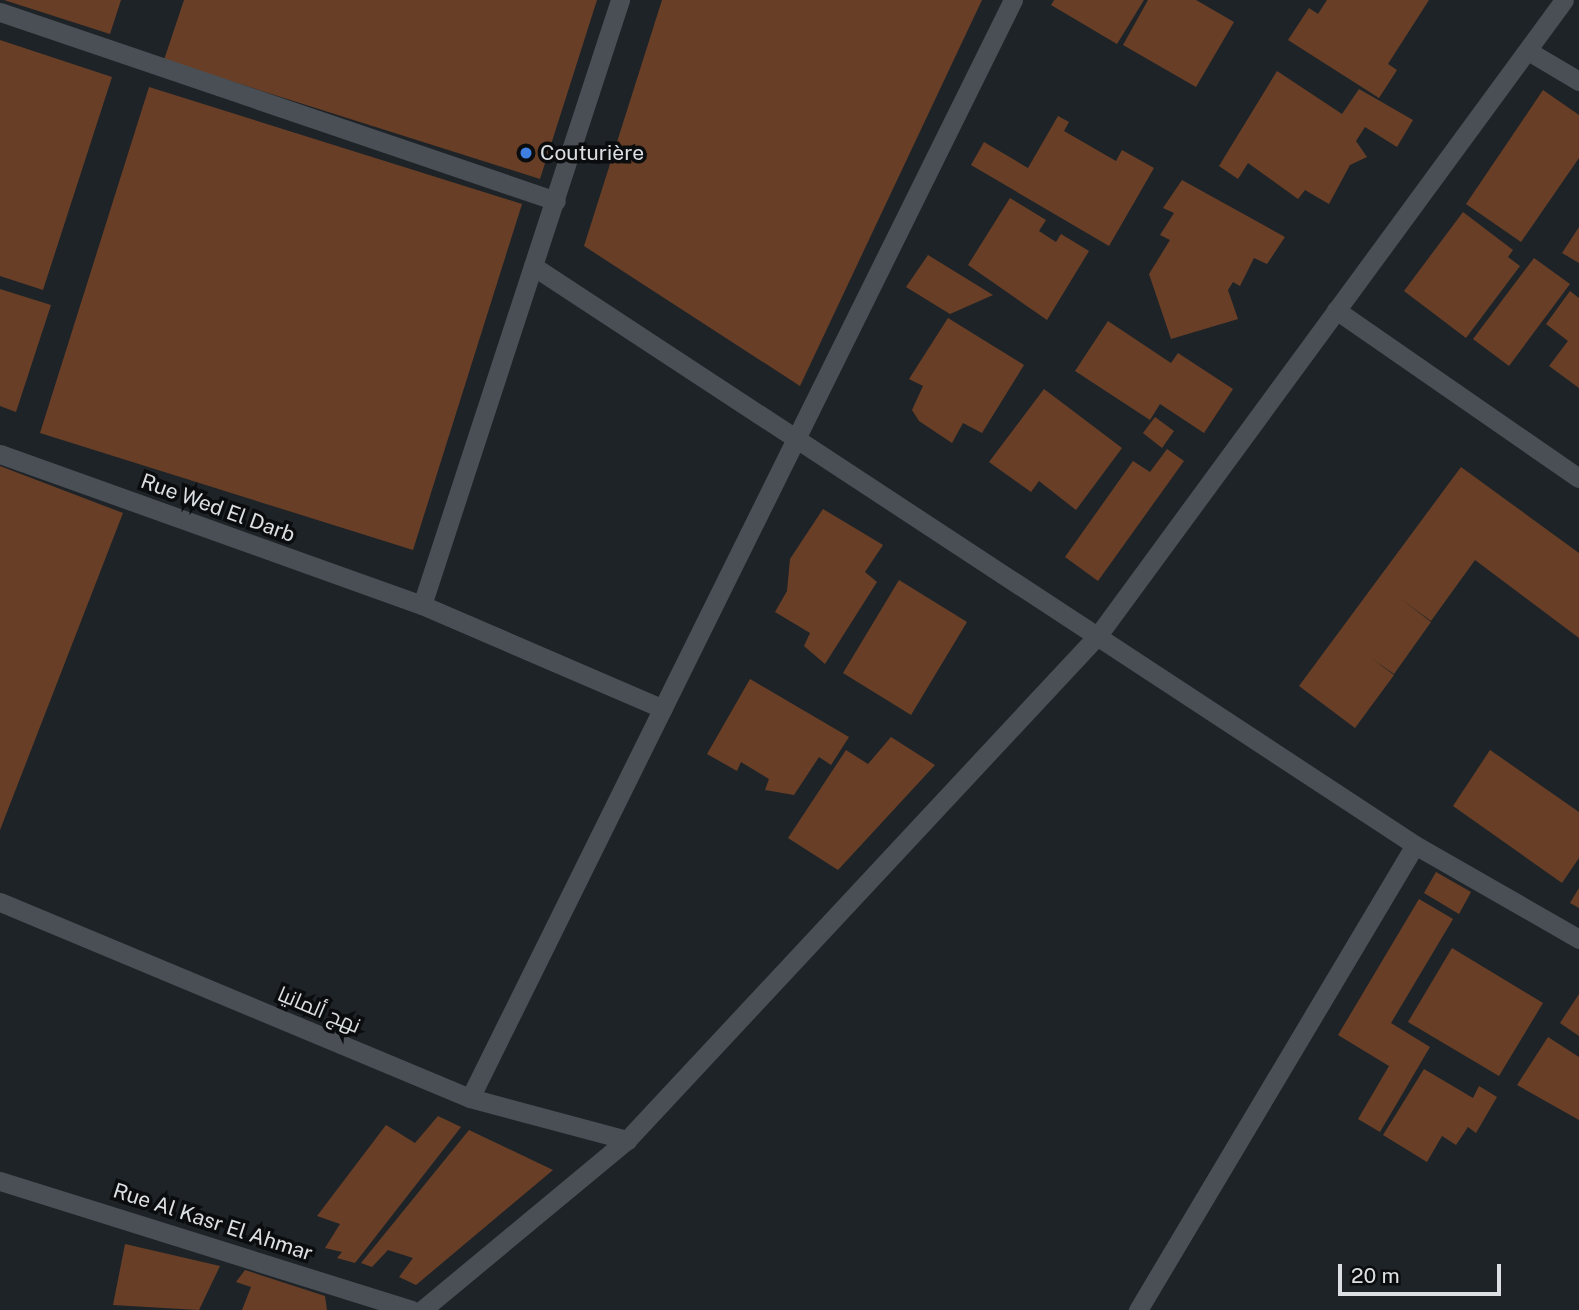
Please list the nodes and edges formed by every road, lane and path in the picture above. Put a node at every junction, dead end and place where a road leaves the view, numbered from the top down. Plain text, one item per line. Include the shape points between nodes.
1 (620, 0) edge
2 (1013, 0) edge
3 (1564, 0) edge
4 (0, 12) edge
5 (1528, 51) junction
6 (1579, 81) edge
7 (556, 201) junction
8 (533, 266) junction
9 (1336, 310) junction
10 (799, 440) junction
11 (0, 454) edge
12 (1579, 478) edge
13 (422, 605) junction
14 (1099, 634) junction
15 (663, 709) junction
16 (1415, 845) junction
17 (0, 902) edge
18 (1579, 939) edge
19 (470, 1098) junction
20 (626, 1140) junction
21 (0, 1181) edge
22 (411, 1310) edge
23 (422, 1310) edge
24 (1138, 1310) edge

1 - 7 street
2 - 10 street
3 - 5 street
4 - 7 street
5 - 6 street
5 - 9 street
7 - 8 street
8 - 10 street
8 - 13 street
9 - 12 street
9 - 14 street
10 - 14 street
10 - 15 street
11 - 13 street, Rue Wed El Darb
13 - 15 street, Rue Wed El Darb
14 - 16 street
14 - 20 street
15 - 19 street
16 - 18 street
16 - 24 street
17 - 19 street, نهج ألمانيا
19 - 20 street, نهج ألمانيا
20 - 23 street
21 - 22 street, Rue Al Kasr El Ahmar

